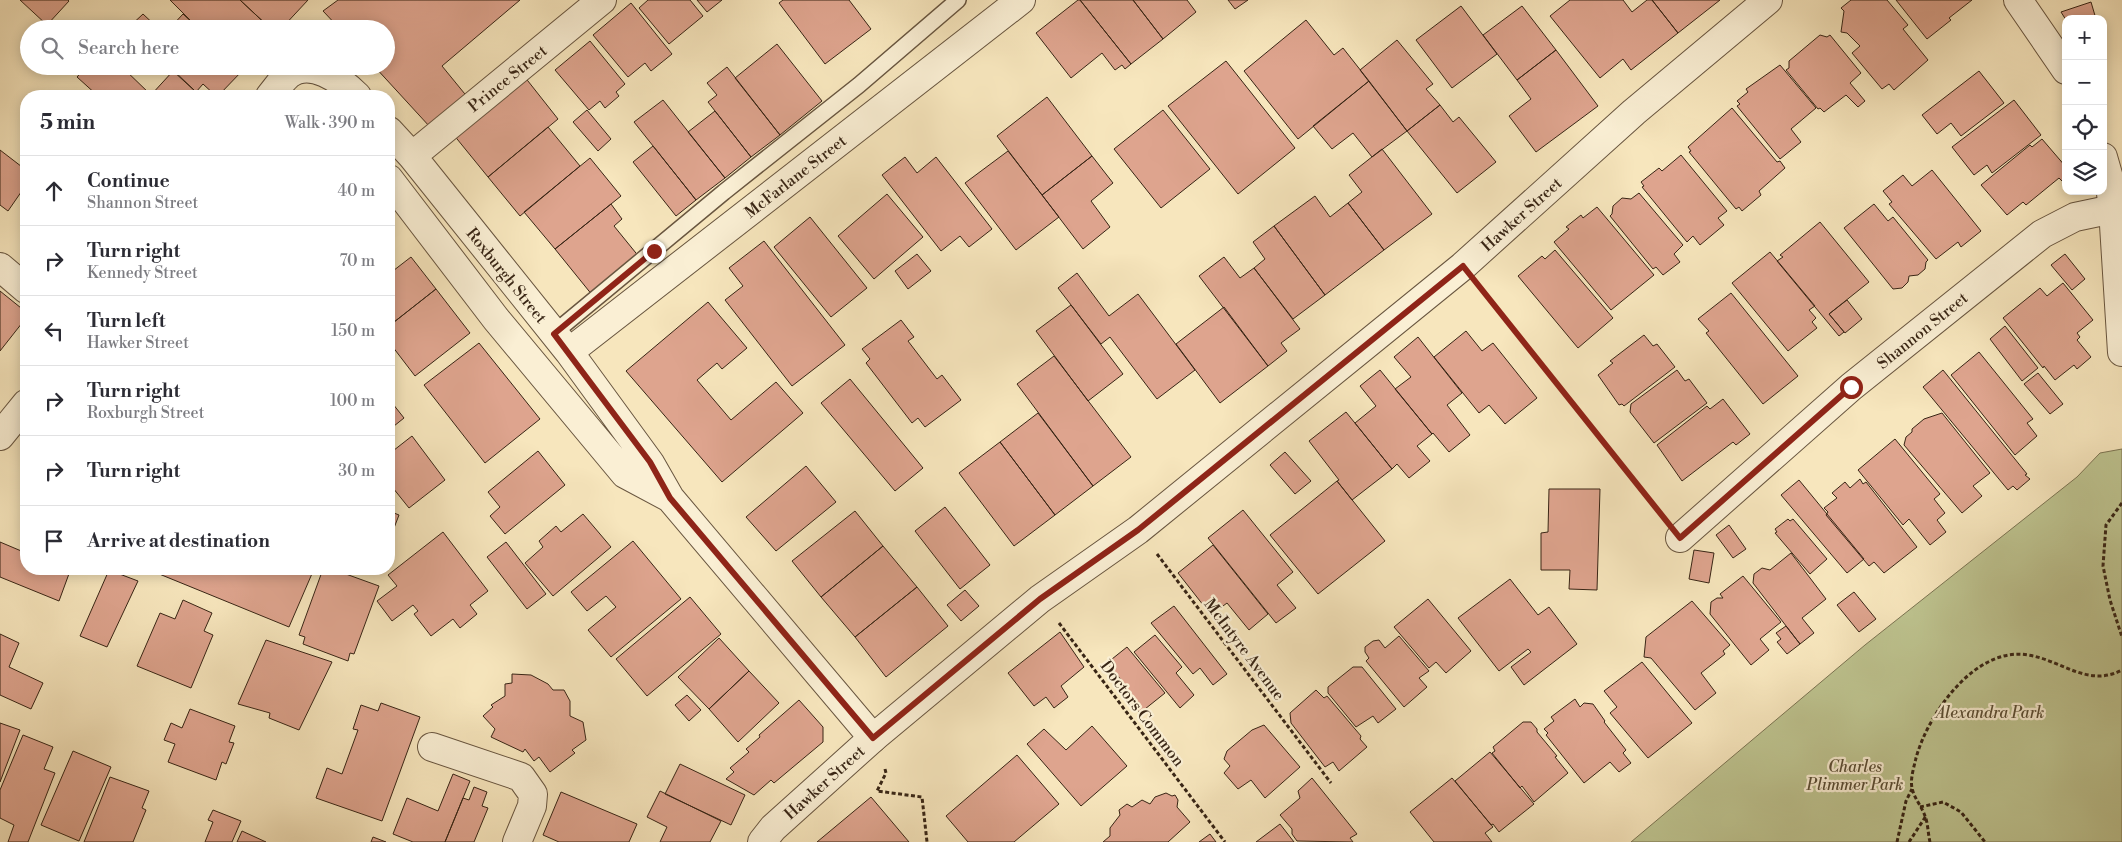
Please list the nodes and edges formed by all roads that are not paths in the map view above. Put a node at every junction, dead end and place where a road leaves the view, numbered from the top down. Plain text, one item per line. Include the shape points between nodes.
1 (602, 0) edge
2 (958, 0) edge
3 (1021, 0) edge
4 (1768, 0) edge
5 (2018, 0) edge
6 (2062, 64) edge
7 (288, 75) edge
8 (319, 75) edge
9 (330, 85) edge
10 (275, 90) edge
11 (342, 90) edge
12 (395, 138) edge
13 (412, 156) junction
14 (2107, 171) edge
15 (395, 187) edge
16 (2113, 209) junction
17 (0, 267) edge
18 (20, 284) edge
19 (562, 343) junction
20 (2122, 352) edge
21 (20, 411) edge
22 (0, 436) edge
23 (670, 498) junction
24 (1680, 538) road end
25 (873, 738) junction
26 (432, 747) dead end
27 (517, 842) edge
28 (762, 842) edge

1 - 13 street, Prince Street
2 - 19 lane via 860,86 724,192
3 - 19 street, McFarlane Street
4 - 25 street, Hawker Street via 1634,112 1463,266 1138,530 1040,599
5 - 6 street
7 - 10 street
8 - 9 street
9 - 11 street
12 - 13 street, Roxburgh Street
13 - 19 street, Roxburgh Street
14 - 16 street
15 - 23 street, Roxburgh Street via 496,319 625,474
16 - 20 street
16 - 24 street, Shannon Street via 2075,217 2042,234 1851,387
17 - 18 street
19 - 23 street, Roxburgh Street via 650,462
21 - 22 street
23 - 25 street, Roxburgh Street
25 - 28 street, Hawker Street via 773,828
26 - 27 street via 521,777 533,794 532,806

